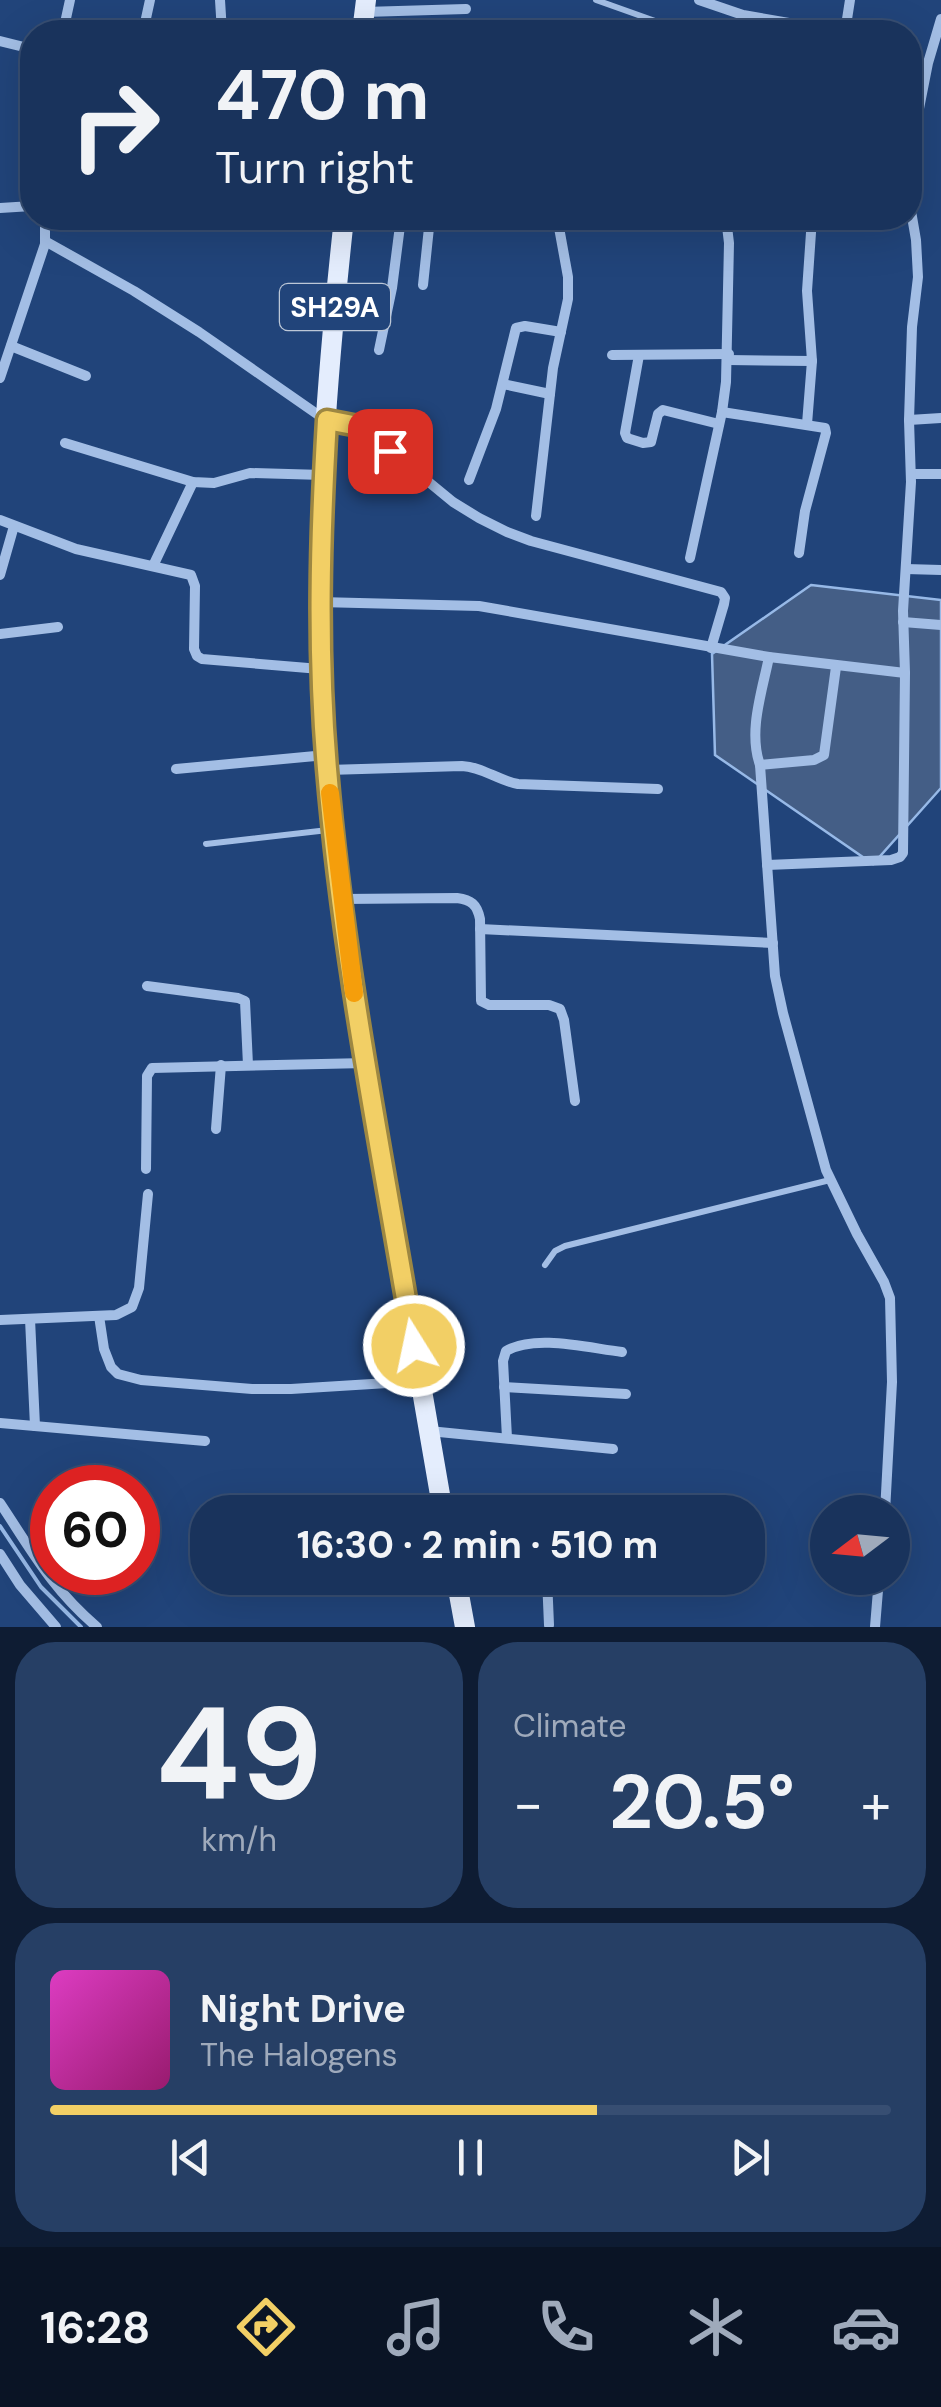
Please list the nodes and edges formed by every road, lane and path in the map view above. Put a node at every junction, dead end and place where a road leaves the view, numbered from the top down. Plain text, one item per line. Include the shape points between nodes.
1 (596, 0) edge
2 (699, 0) edge
3 (466, 9) dead end
4 (364, 15) edge
5 (652, 20) edge
6 (773, 20) edge
7 (941, 20) edge
8 (922, 93) edge
9 (45, 230) edge
10 (343, 230) edge
11 (399, 230) edge
12 (429, 230) edge
13 (559, 230) edge
14 (728, 230) edge
15 (811, 230) edge
16 (914, 230) edge
17 (45, 242) junction
18 (422, 285) dead end
19 (561, 332) junction
20 (11, 346) junction
21 (379, 350) dead end
22 (612, 355) dead end
23 (638, 355) junction
24 (728, 357) junction
25 (812, 361) junction
26 (86, 376) dead end
27 (0, 378) edge
28 (504, 384) junction
29 (550, 394) junction
30 (328, 410) junction
31 (721, 418) junction
32 (941, 418) edge
33 (909, 420) junction
34 (807, 424) junction
35 (65, 443) dead end
36 (911, 474) junction
37 (941, 474) edge
38 (324, 475) junction
39 (470, 480) dead end
40 (193, 482) junction
41 (536, 516) dead end
42 (0, 520) edge
43 (14, 526) junction
44 (799, 554) dead end
45 (690, 558) dead end
46 (152, 566) junction
47 (906, 568) junction
48 (941, 570) edge
49 (0, 575) edge
50 (319, 602) junction
51 (903, 612) junction
52 (941, 625) edge
53 (58, 627) dead end
54 (0, 634) edge
55 (711, 648) junction
56 (770, 658) junction
57 (836, 667) junction
58 (321, 670) junction
59 (905, 673) junction
60 (327, 762) junction
61 (760, 766) junction
62 (176, 769) dead end
63 (658, 789) dead end
64 (334, 830) junction
65 (206, 844) dead end
66 (767, 865) junction
67 (342, 899) junction
68 (480, 929) junction
69 (773, 943) junction
70 (147, 986) dead end
71 (366, 1063) junction
72 (221, 1065) junction
73 (248, 1065) junction
74 (575, 1101) dead end
75 (216, 1129) dead end
76 (146, 1169) dead end
77 (830, 1180) junction
78 (148, 1194) dead end
79 (545, 1265) dead end
80 (99, 1316) junction
81 (30, 1319) junction
82 (0, 1320) edge
83 (622, 1352) dead end
84 (420, 1382) junction
85 (504, 1387) junction
86 (626, 1394) dead end
87 (0, 1423) edge
88 (35, 1426) junction
89 (430, 1431) junction
90 (507, 1438) junction
91 (204, 1441) dead end
92 (613, 1449) dead end
93 (440, 1495) edge
94 (886, 1495) edge
95 (0, 1503) edge
96 (0, 1554) edge
97 (459, 1595) edge
98 (548, 1595) edge
99 (878, 1595) edge
100 (550, 1625) edge
101 (56, 1627) edge
102 (97, 1627) edge
103 (465, 1627) edge
104 (875, 1627) edge

1 - 5 lane
2 - 6 street
3 - 4 street
7 - 8 street
9 - 17 street
10 - 30 main road, SH29A
11 - 21 street
12 - 18 street
13 - 19 street via 568,277
14 - 24 street
15 - 25 street
16 - 33 street via 918,277
17 - 20 street
17 - 30 street
19 - 28 street via 518,327
19 - 29 street
20 - 26 street
20 - 27 street
22 - 23 street
23 - 24 street
23 - 31 street via 627,438 651,442 663,410
24 - 25 street
24 - 31 street
25 - 34 street
28 - 29 street
28 - 39 street
29 - 41 street
30 - 38 main road, SH29A
30 - 55 street via 363,428 453,502 507,532 721,592 724,604
31 - 34 street
31 - 45 street
32 - 33 street
33 - 36 street
34 - 44 street via 826,433
35 - 40 street
36 - 37 street
36 - 47 street
38 - 40 street via 260,473
38 - 50 main road, SH29A
40 - 46 street
42 - 43 street
43 - 46 street
43 - 49 street
46 - 58 street via 193,578 199,658
47 - 48 street
47 - 51 street
50 - 55 street via 479,606
50 - 58 main road, SH29A
51 - 52 street
51 - 59 street
53 - 54 street
55 - 56 street
56 - 57 street
56 - 61 street via 754,740
57 - 59 street
57 - 61 street via 824,755
58 - 60 main road, SH29A
59 - 66 street via 900,857
60 - 62 street
60 - 63 street via 462,766 538,786
60 - 64 main road, SH29A
61 - 66 street
64 - 65 lane
64 - 67 main road, SH29A
66 - 69 street
67 - 68 street via 465,899 478,911
67 - 71 main road, SH29A
68 - 69 street
68 - 74 street via 481,1001 560,1009
69 - 77 street via 783,1013
70 - 73 street via 242,999
71 - 73 street
71 - 84 main road, SH29A
72 - 73 street
72 - 75 street
72 - 76 street via 150,1069
77 - 79 lane via 565,1246
77 - 94 street via 890,1298
78 - 80 street via 136,1299 122,1314
80 - 81 street
80 - 84 street via 111,1367 140,1380 252,1389
81 - 82 street
81 - 88 street
83 - 85 street via 515,1346 503,1356
84 - 89 main road, SH29A
85 - 86 street
85 - 90 street
87 - 88 street
88 - 91 street
89 - 90 street
89 - 93 main road, SH29A
90 - 92 street
95 - 102 street via 50,1581
96 - 101 street
97 - 103 main road
98 - 100 street
99 - 104 street

